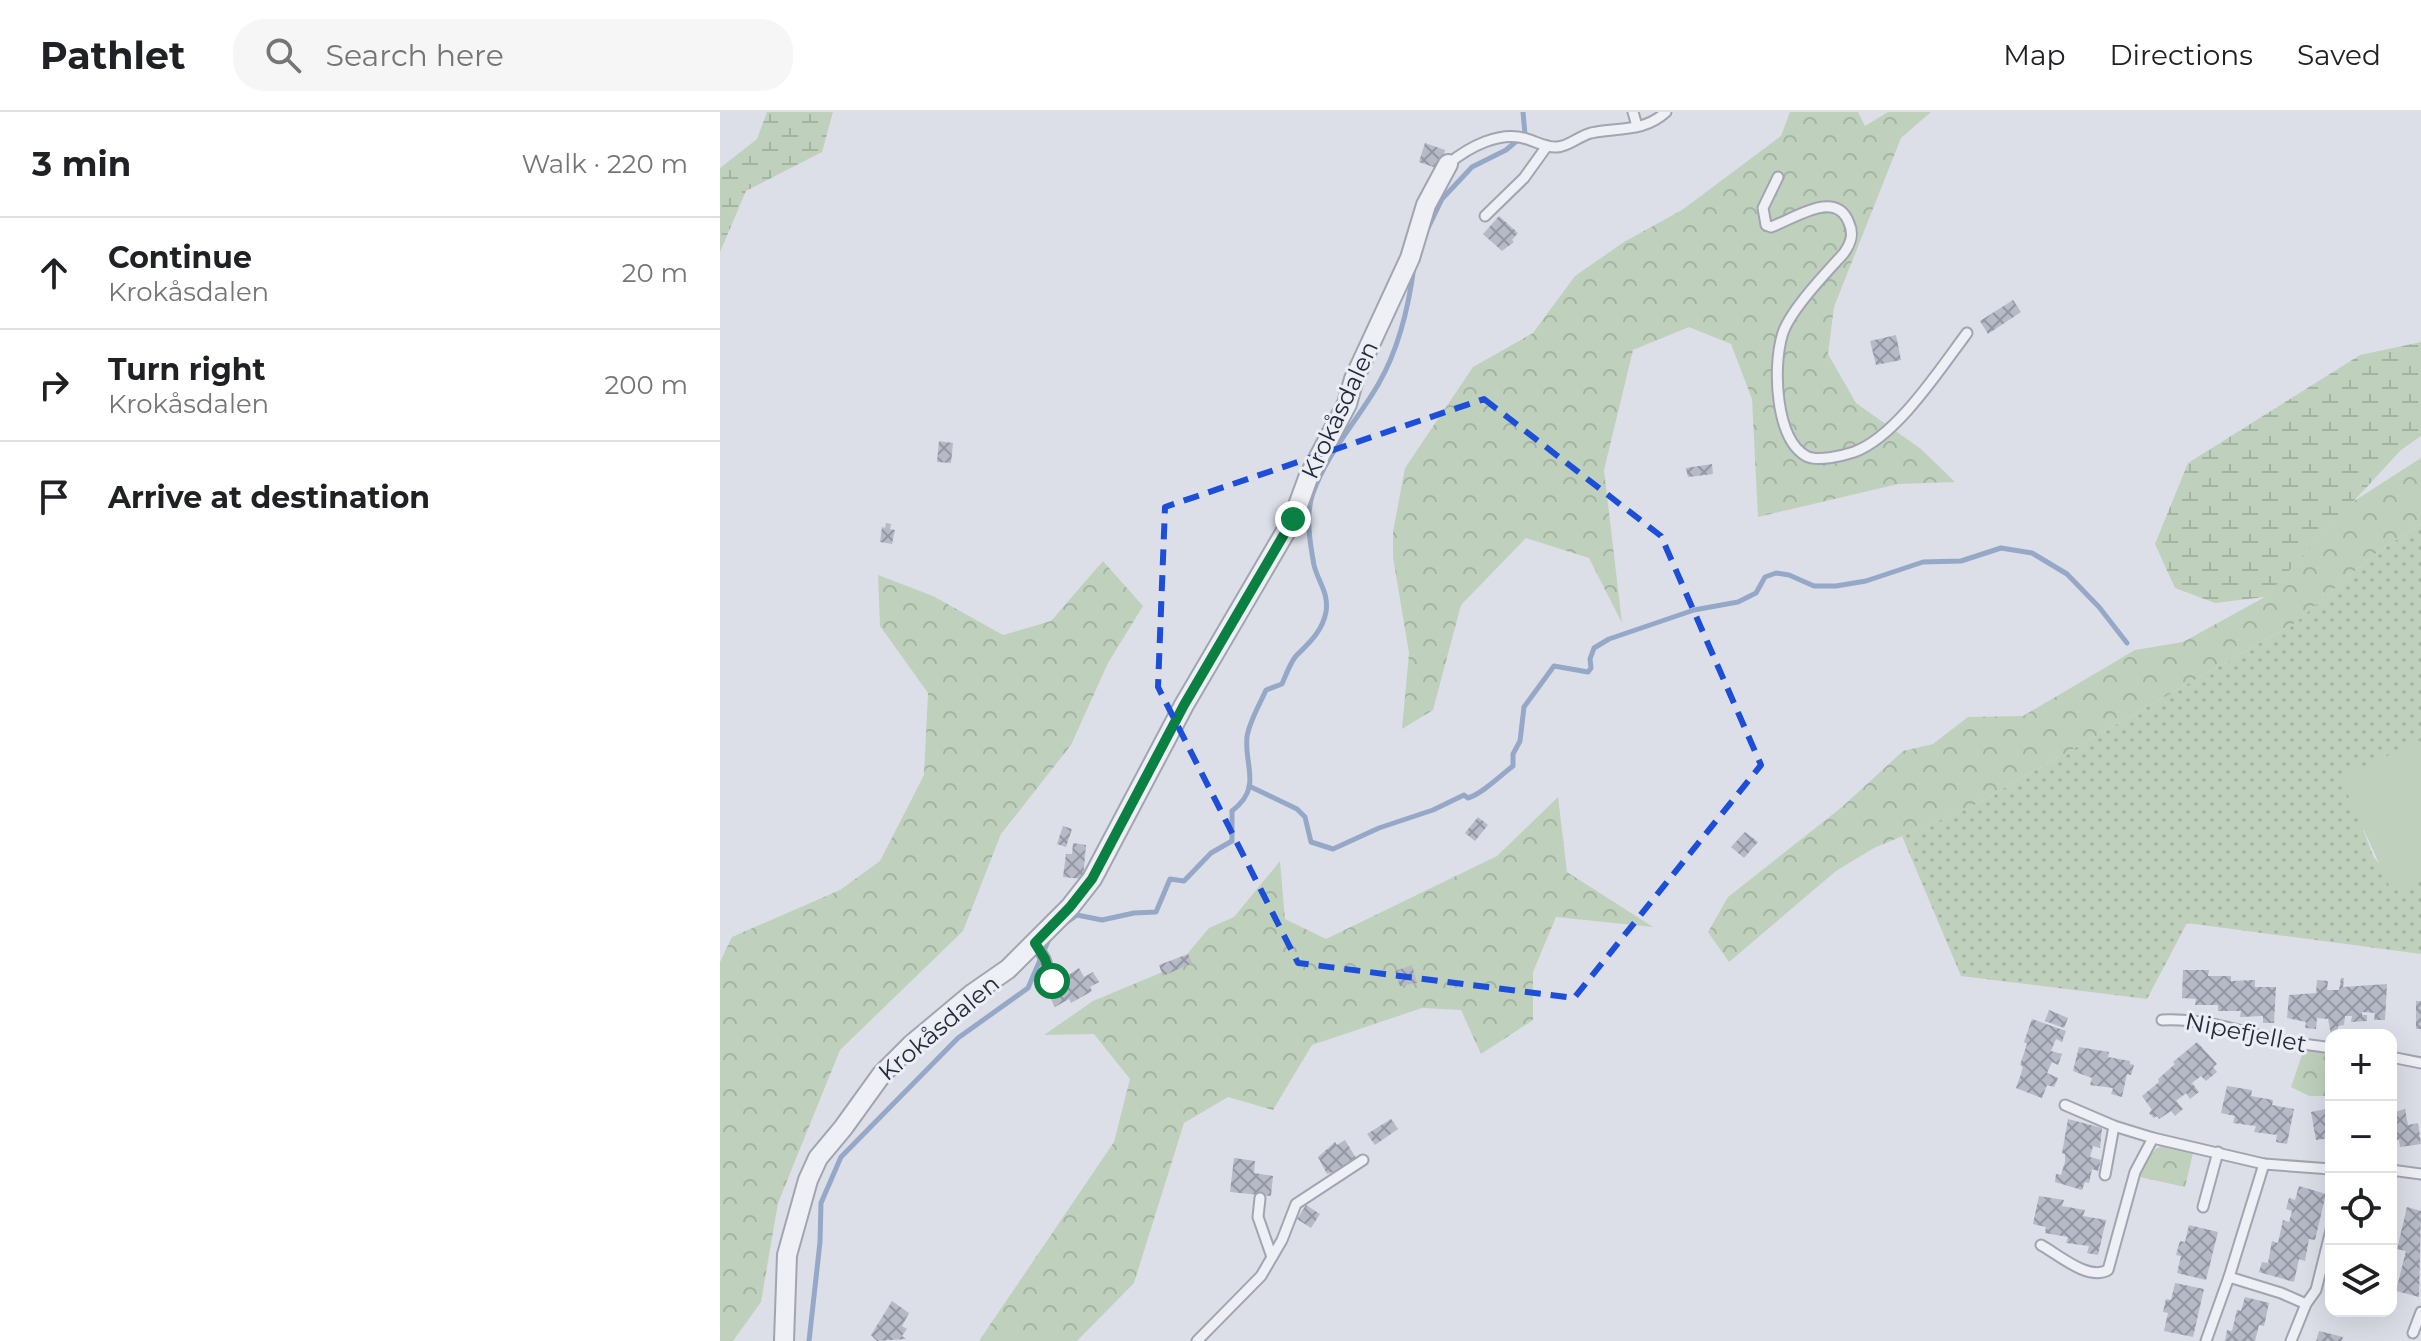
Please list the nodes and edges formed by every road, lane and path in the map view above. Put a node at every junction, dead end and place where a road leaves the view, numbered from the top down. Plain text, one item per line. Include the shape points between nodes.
1 (1633, 112) edge
2 (1666, 112) edge
3 (1637, 126) junction
4 (1547, 146) junction
5 (1448, 164) joint
6 (1778, 177) dead end
7 (1485, 216) dead end
8 (1967, 333) dead end
9 (1035, 943) junction
10 (1052, 981) dead end
11 (2162, 1020) dead end
12 (2325, 1047) edge
13 (2397, 1058) edge
14 (2421, 1063) edge
15 (2065, 1105) dead end
16 (2114, 1126) junction
17 (2153, 1138) junction
18 (2218, 1152) junction
19 (1363, 1160) dead end
20 (2264, 1164) junction
21 (2325, 1169) edge
22 (2397, 1171) edge
23 (2421, 1174) edge
24 (2105, 1175) dead end
25 (1260, 1198) dead end
26 (2203, 1207) dead end
27 (2041, 1245) dead end
28 (2327, 1245) edge
29 (1271, 1260) junction
30 (2229, 1277) junction
31 (2306, 1304) junction
32 (2421, 1312) edge
33 (2414, 1334) edge
34 (784, 1341) edge
35 (1197, 1341) edge
36 (2206, 1341) edge
37 (2291, 1341) edge

1 - 3 lane
2 - 3 lane, Krokåsdalen
3 - 4 lane, Krokåsdalen via 1590,133 1562,147
4 - 5 lane, Krokåsdalen via 1526,138 1494,138
4 - 7 lane
5 - 9 street, Krokåsdalen via 1293,519 1184,705 1092,879
6 - 8 lane via 1763,208 1766,225 1830,206 1843,211 1852,235 1782,333 1778,392 1792,444 1806,456 1855,452 1883,433 1911,407
9 - 10 lane
9 - 34 street, Krokåsdalen via 911,1045 818,1158 787,1255
11 - 12 lane, Nipefjellet via 2215,1024
13 - 14 lane
15 - 16 lane
16 - 17 lane
16 - 24 lane
17 - 18 lane
17 - 27 lane via 2135,1172 2108,1270 2090,1273
18 - 20 lane
18 - 26 lane
19 - 29 lane via 1296,1204
20 - 21 lane
20 - 30 lane
22 - 23 lane
25 - 29 lane via 1258,1217
28 - 31 lane via 2316,1290
29 - 35 lane via 1251,1288
30 - 31 lane
30 - 36 lane
31 - 37 lane
32 - 33 lane

